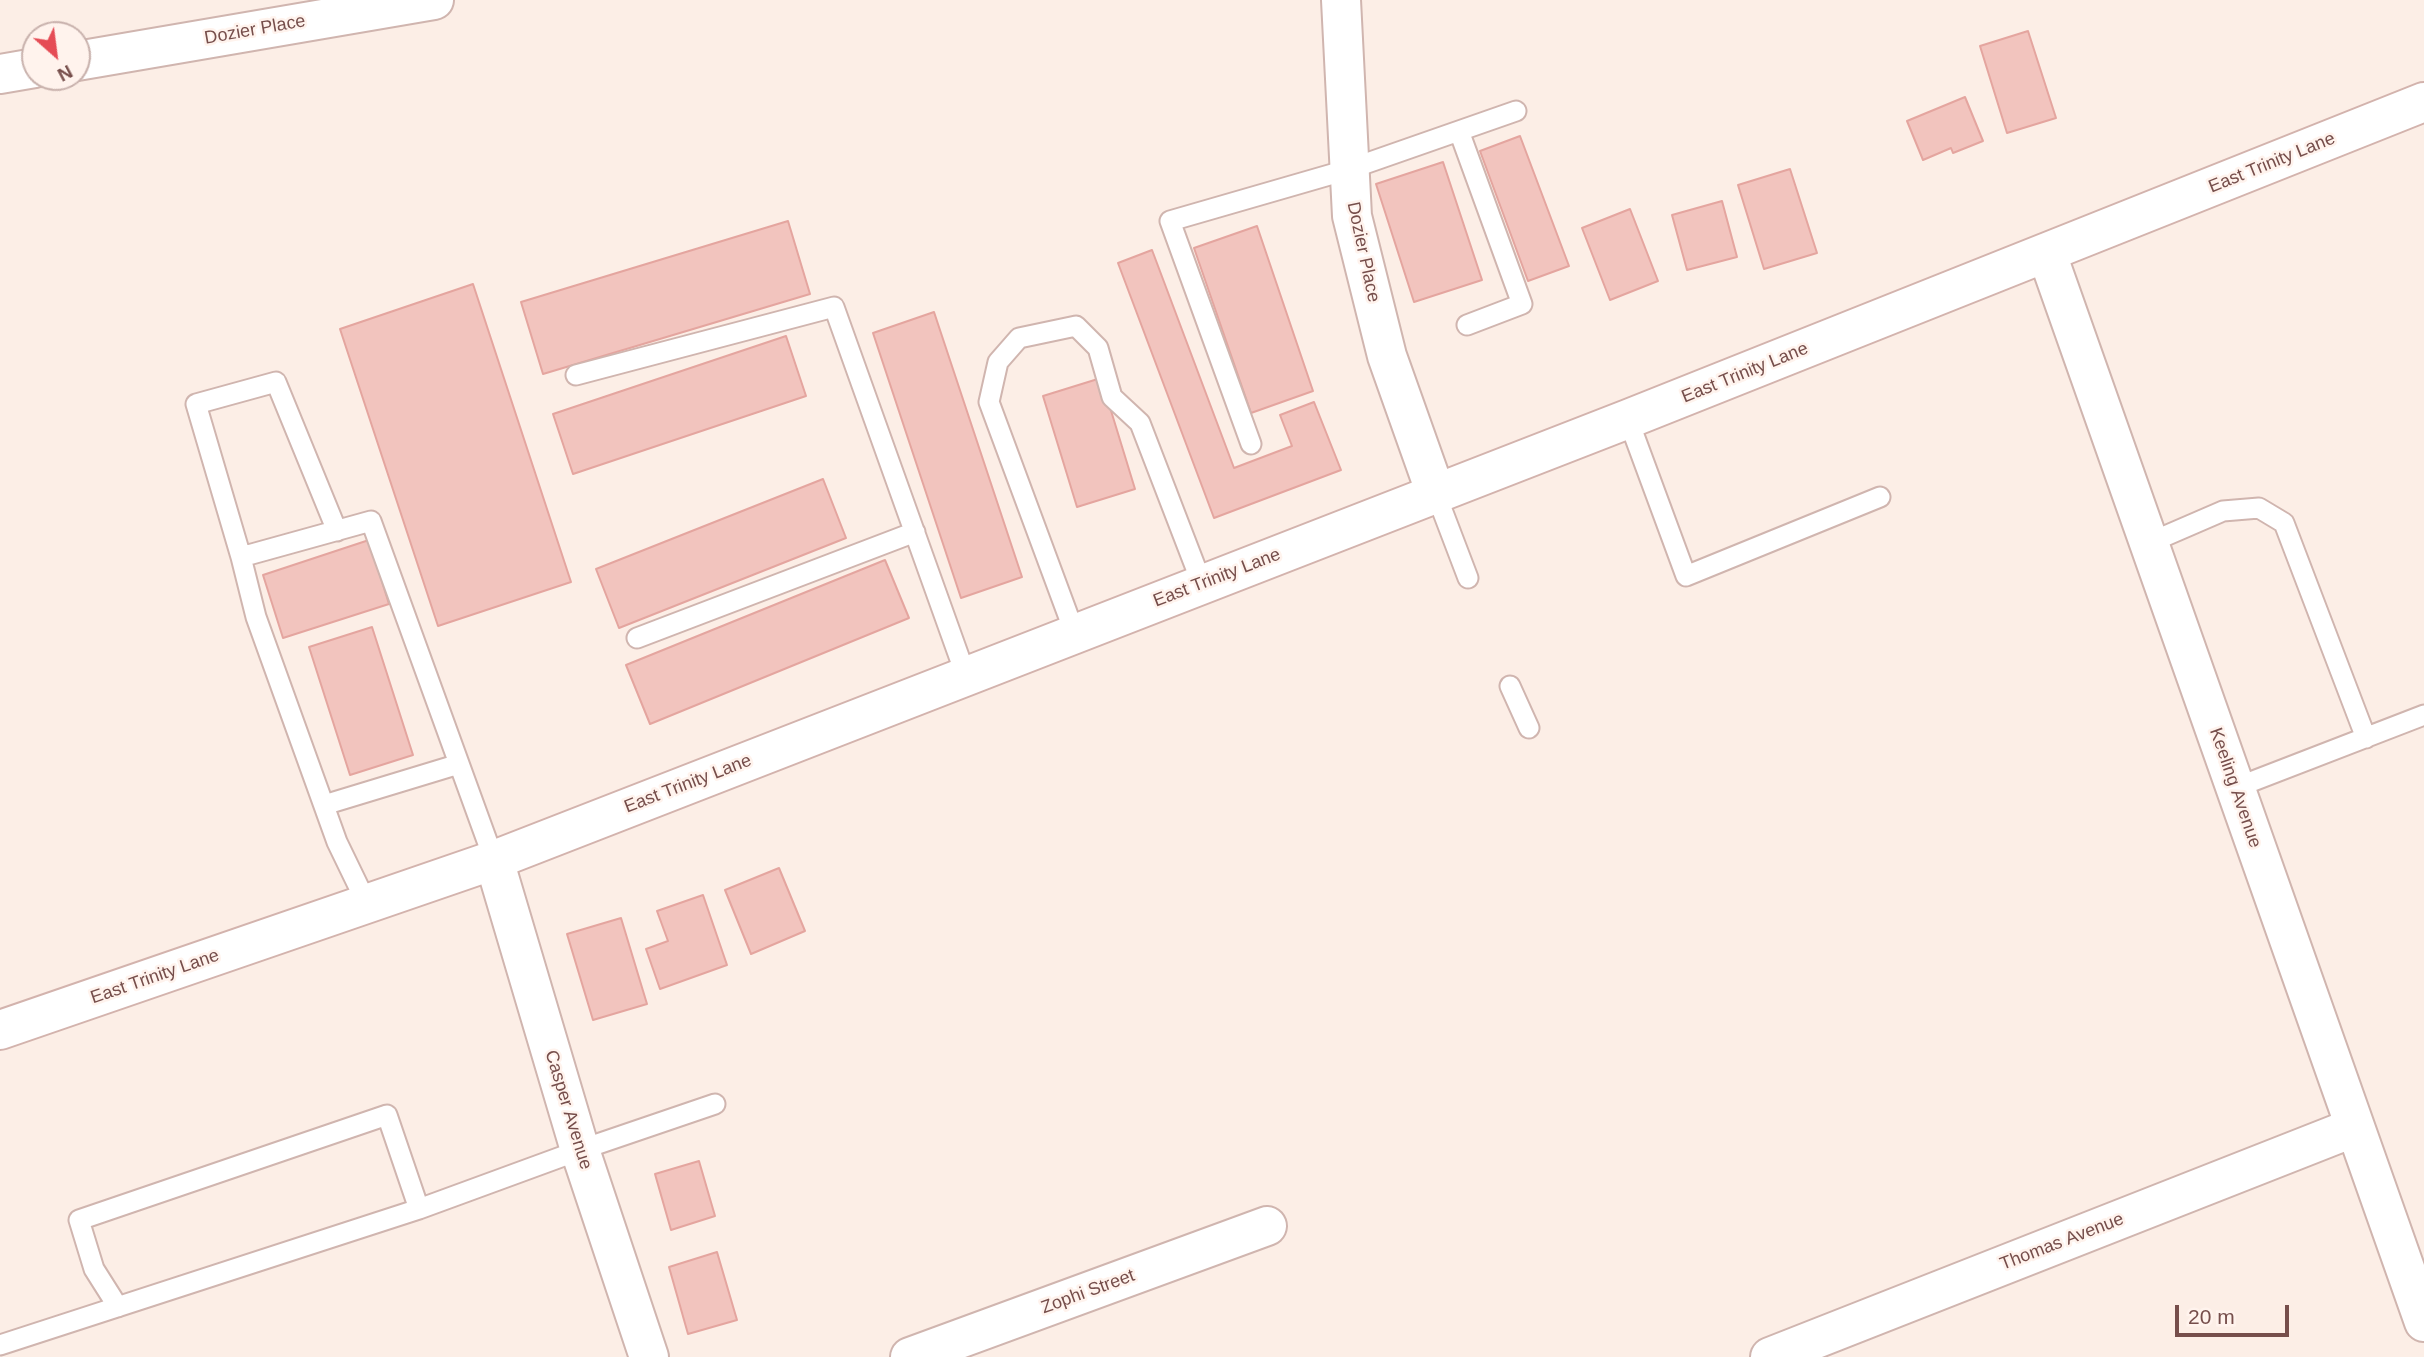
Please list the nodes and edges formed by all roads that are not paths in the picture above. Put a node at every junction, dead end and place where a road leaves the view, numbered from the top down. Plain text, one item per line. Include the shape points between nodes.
1 (434, 0) edge
2 (1340, 0) edge
3 (91, 59) edge
4 (21, 70) edge
5 (0, 74) edge
6 (2424, 102) edge
7 (1516, 111) dead end
8 (1459, 131) junction
9 (1350, 169) junction
10 (2047, 254) junction
11 (1467, 325) dead end
12 (576, 375) dead end
13 (1628, 419) junction
14 (1251, 444) dead end
15 (1436, 494) junction
16 (1880, 497) dead end
17 (337, 531) junction
18 (915, 532) junction
19 (2149, 543) junction
20 (241, 557) junction
21 (1468, 578) dead end
22 (1202, 584) junction
23 (1075, 634) junction
24 (637, 638) dead end
25 (966, 677) junction
26 (1510, 687) dead end
27 (2424, 715) edge
28 (1529, 728) dead end
29 (2366, 738) junction
30 (458, 764) junction
31 (2235, 789) junction
32 (324, 804) junction
33 (494, 860) junction
34 (367, 904) junction
35 (0, 1030) edge
36 (715, 1104) dead end
37 (2355, 1128) junction
38 (580, 1150) junction
39 (419, 1209) junction
40 (1267, 1226) dead end
41 (118, 1307) junction
42 (2424, 1322) edge
43 (0, 1345) edge
44 (649, 1357) edge
45 (910, 1357) edge
46 (1770, 1357) edge

1 - 3 street, Dozier Place
2 - 9 street, Dozier Place
4 - 5 street
6 - 10 street, East Trinity Lane
7 - 8 lane
8 - 9 lane
8 - 11 lane via 1522,304
9 - 14 lane via 1170,221
9 - 15 street, Dozier Place via 1352,216 1387,356
10 - 13 street, East Trinity Lane
10 - 19 street, Keeling Avenue
12 - 18 lane via 834,307
13 - 15 street, East Trinity Lane
13 - 16 lane via 1686,576
15 - 21 lane
15 - 22 street, East Trinity Lane
17 - 20 lane
17 - 20 lane via 276,382 196,404
17 - 30 lane via 371,521
18 - 24 lane
18 - 25 lane
19 - 29 lane via 2222,511 2259,508 2284,523
19 - 31 street, Keeling Avenue
20 - 32 lane via 256,617
22 - 23 street, East Trinity Lane
22 - 23 lane via 1140,423 1112,397 1098,348 1076,326 1019,338 998,362 989,402
23 - 25 street, East Trinity Lane
25 - 33 street, East Trinity Lane
26 - 28 lane
27 - 29 lane
29 - 31 lane
30 - 32 lane
30 - 33 lane
31 - 37 street, Keeling Avenue
32 - 34 lane
33 - 34 street, East Trinity Lane
33 - 38 street, Casper Avenue
34 - 35 street, East Trinity Lane
36 - 38 lane
37 - 42 street, Keeling Avenue
37 - 46 street, Thomas Avenue
38 - 39 lane
38 - 44 street, Casper Avenue
39 - 41 lane
39 - 41 lane via 387,1115 79,1220 94,1269
40 - 45 street, Zophi Street
41 - 43 lane

